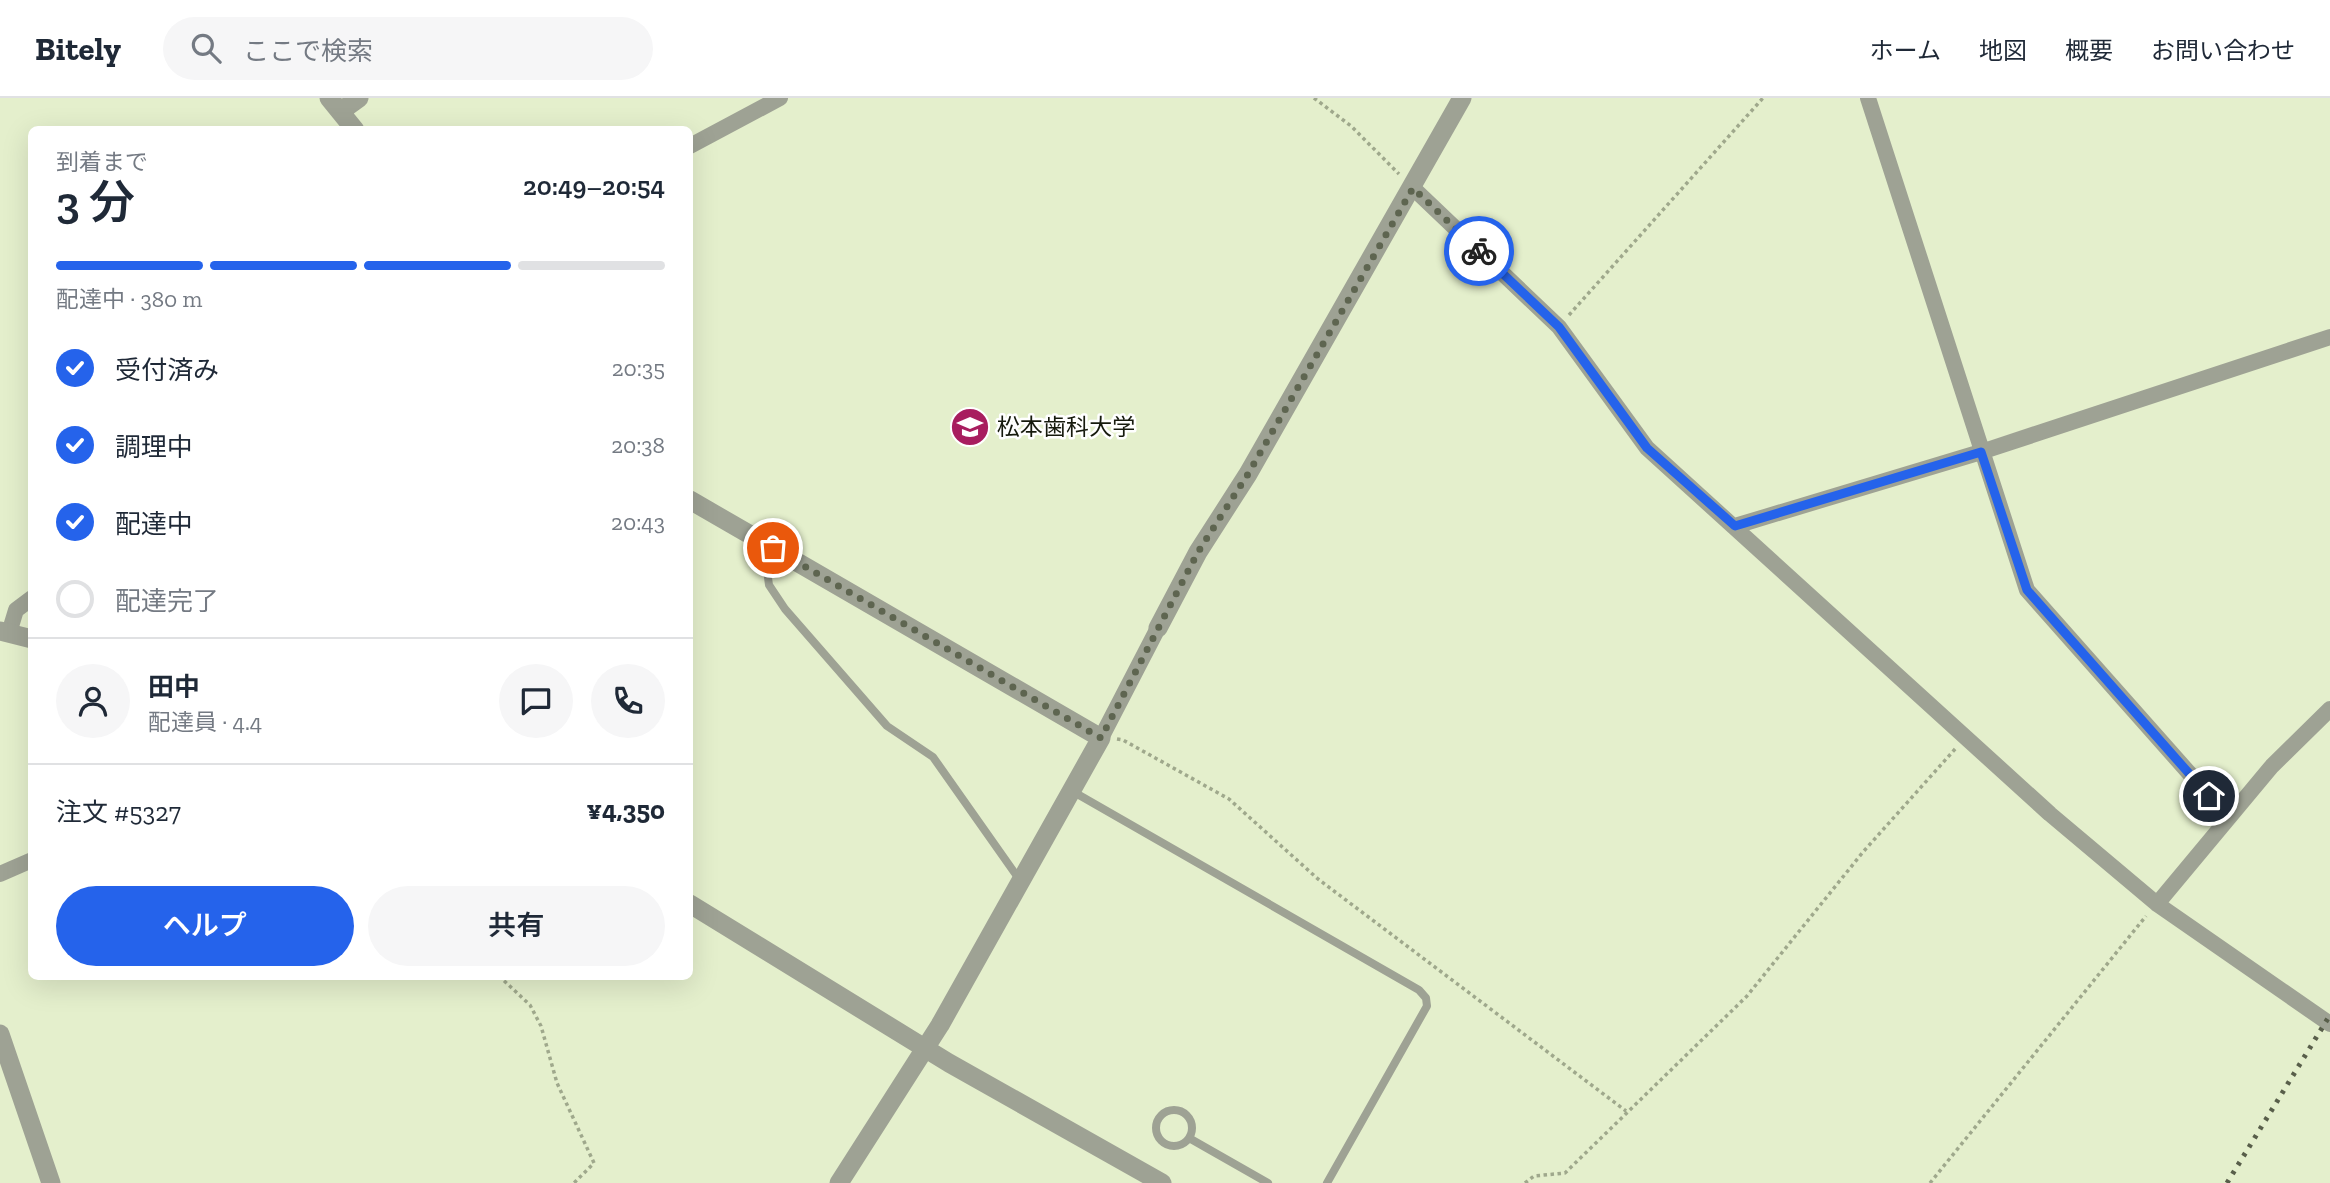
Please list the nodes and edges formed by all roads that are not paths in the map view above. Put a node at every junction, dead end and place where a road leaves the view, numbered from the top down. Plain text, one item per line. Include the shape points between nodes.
1 (359, 98) edge
2 (780, 98) edge
3 (1462, 98) edge
4 (1868, 98) edge
5 (335, 105) edge
6 (352, 126) edge
7 (693, 144) edge
8 (1413, 188) junction
9 (2330, 337) edge
10 (1981, 452) junction
11 (693, 502) edge
12 (1735, 526) junction
13 (773, 548) junction
14 (28, 601) edge
15 (1158, 628) joint
16 (5, 632) edge
17 (28, 638) edge
18 (2330, 709) edge
19 (1101, 738) junction
20 (1072, 791) junction
21 (2228, 817) junction
22 (28, 862) edge
23 (0, 874) edge
24 (1022, 883) junction
25 (2157, 904) junction
26 (693, 906) edge
27 (2330, 1024) edge
28 (0, 1034) edge
29 (924, 1047) junction
30 (1189, 1138) junction
31 (51, 1183) edge
32 (839, 1183) edge
33 (1162, 1183) edge
34 (1268, 1183) edge
35 (1327, 1183) edge

1 - 5 street
2 - 7 street
3 - 8 street
4 - 10 street
5 - 6 street
8 - 12 street via 1559,327 1647,448
8 - 15 street via 1198,552
9 - 10 street
10 - 12 street
10 - 21 street via 2027,590
11 - 13 street
12 - 25 street
13 - 19 street
13 - 24 lane via 766,563 769,585 785,609 887,726 933,757
14 - 16 street via 16,610
15 - 19 street
16 - 17 street
18 - 21 street
19 - 20 street
20 - 24 street
20 - 35 lane via 1426,998 1427,1006
21 - 25 street
22 - 23 street
24 - 29 street
25 - 27 street
26 - 29 street
28 - 31 street
29 - 32 street
29 - 33 street
30 - 30 lane via 1179,1145 1167,1145 1157,1136 1158,1119 1166,1111 1183,1112 1191,1121
30 - 34 lane

